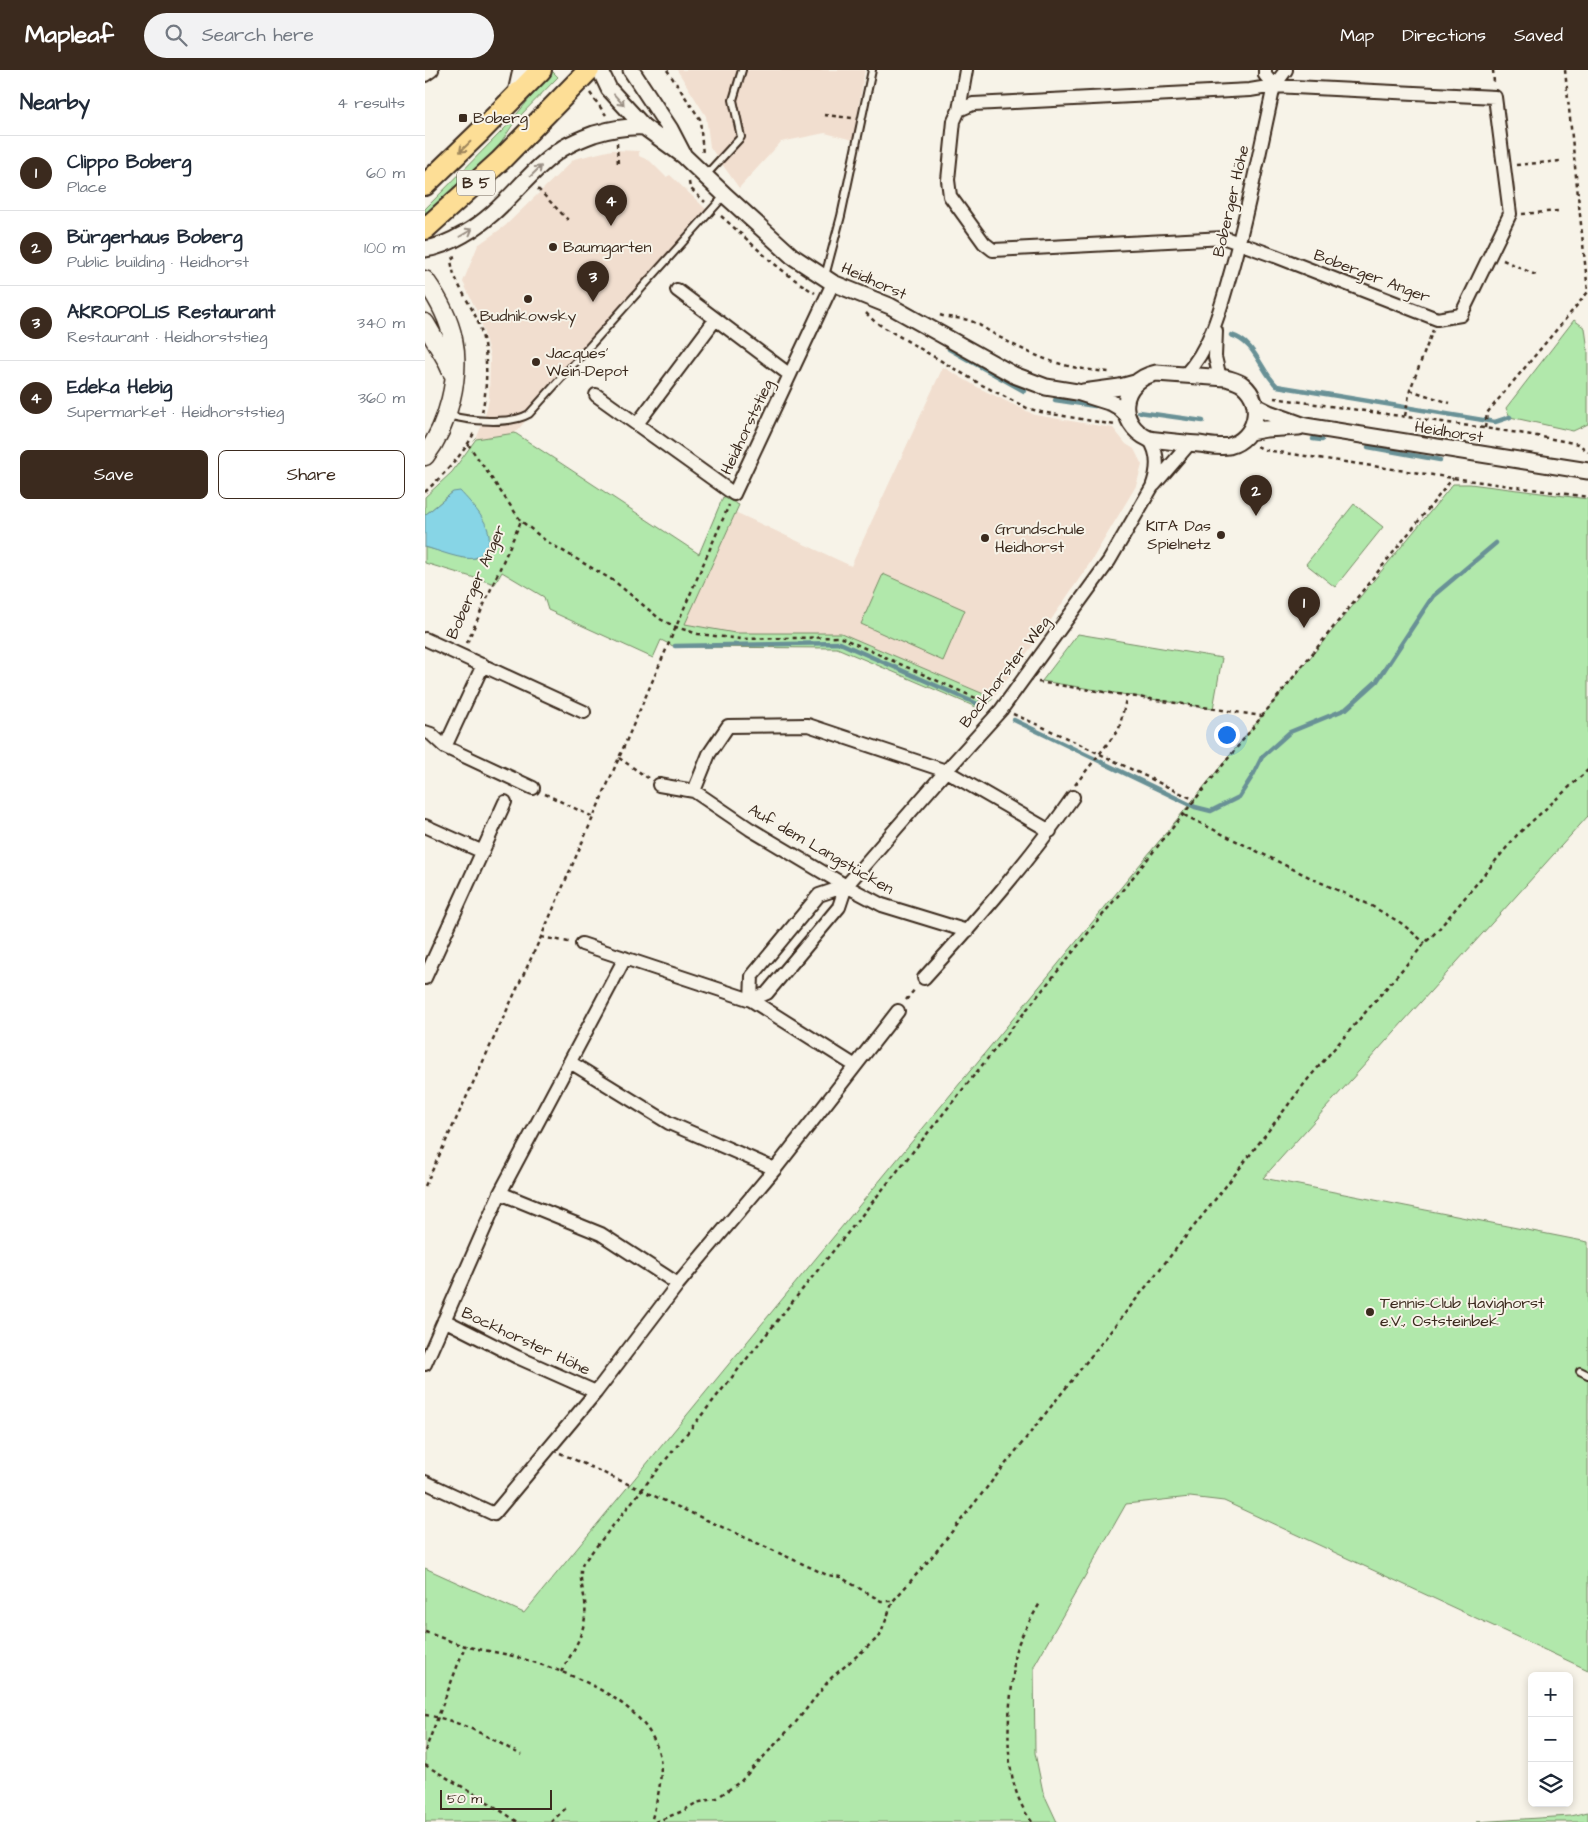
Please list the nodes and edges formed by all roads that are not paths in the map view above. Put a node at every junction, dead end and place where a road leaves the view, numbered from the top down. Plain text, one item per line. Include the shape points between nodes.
1 (432, 70) edge
2 (521, 70) edge
3 (541, 70) edge
4 (600, 70) edge
5 (631, 70) edge
6 (742, 70) edge
7 (872, 70) edge
8 (966, 70) edge
9 (1265, 70) edge
10 (1287, 70) edge
11 (425, 75) edge
12 (584, 76) edge
13 (1274, 86) junction
14 (515, 96) junction
15 (959, 110) junction
16 (643, 127) junction
17 (684, 156) junction
18 (705, 176) junction
19 (425, 185) edge
20 (725, 196) junction
21 (425, 229) edge
22 (1239, 242) junction
23 (425, 248) edge
24 (425, 280) edge
25 (829, 280) junction
26 (677, 290) dead end
27 (715, 320) junction
28 (1217, 321) junction
29 (425, 322) edge
30 (790, 375) junction
31 (1185, 375) junction
32 (1220, 378) junction
33 (1135, 383) junction
34 (453, 385) junction
35 (1077, 392) junction
36 (596, 395) dead end
37 (1262, 410) junction
38 (446, 414) junction
39 (1126, 414) junction
40 (637, 424) junction
41 (1305, 426) junction
42 (1249, 432) junction
43 (1149, 439) junction
44 (1191, 443) junction
45 (425, 456) edge
46 (1588, 471) edge
47 (1153, 487) junction
48 (425, 639) edge
49 (483, 665) junction
50 (584, 712) dead end
51 (425, 732) edge
52 (445, 746) junction
53 (946, 770) junction
54 (659, 785) road end
55 (533, 788) road end
56 (694, 791) junction
57 (1073, 797) road end
58 (505, 802) dead end
59 (425, 826) edge
60 (1050, 831) junction
61 (483, 852) junction
62 (846, 886) junction
63 (967, 931) junction
64 (582, 944) road end
65 (625, 958) junction
66 (425, 978) edge
67 (924, 978) road end
68 (751, 1000) junction
69 (898, 1011) road end
70 (570, 1062) junction
71 (854, 1066) junction
72 (775, 1169) junction
73 (500, 1194) junction
74 (679, 1284) junction
75 (443, 1320) junction
76 (425, 1364) edge
77 (1580, 1371) dead end
78 (1588, 1375) edge
79 (595, 1392) junction
80 (425, 1482) edge

1 - 11 street
2 - 14 street
3 - 14 main road, B 5
4 -> 16 street, Heidhorst via 609,89
5 - 17 street, Heidhorst
6 - 18 lane via 733,100 741,137
7 - 25 lane
8 - 15 street, Boberger Anger
9 - 13 street
10 - 13 street, Boberger Höhe
12 - 21 main road, B 5 via 500,161
13 - 15 street via 1250,90 973,104
13 - 22 street, Boberger Höhe
13 - 22 street, Boberger Anger via 1495,97 1509,214 1461,315 1437,319
14 -> 19 main road, B 5
15 - 22 street, Boberger Anger via 954,121 948,180 950,196 993,250 1225,238
16 - 17 street, Heidhorst
23 -> 16 street via 442,245 475,228 563,148 580,139 616,135
17 - 18 street, Heidhorst
18 - 20 street, Heidhorst
20 - 25 street, Heidhorst via 792,256
20 - 38 lane via 529,414 507,420 464,419
22 - 28 street, Boberger Höhe
24 - 34 main road via 453,338
25 - 30 street, Heidhorststieg
25 - 35 street, Heidhorst via 890,306 1014,375 1046,388
26 - 27 street, Heidhorststieg
27 - 30 street, Heidhorststieg
27 - 40 street
28 - 31 street, Boberger Höhe via 1197,360
28 - 32 street, Boberger Höhe via 1215,347
29 - 34 main road via 451,368
30 - 40 street, Heidhorststieg via 734,494
31 - 32 street, Heidhorst
31 - 33 street, Heidhorst via 1148,374
32 - 37 street, Heidhorst via 1243,385
33 - 35 street, Heidhorst
33 - 39 street via 1127,397
34 - 38 main road
35 - 39 street, Heidhorst via 1112,403
36 - 40 street, Heidhorststieg
37 - 41 street, Heidhorst
37 - 42 street
38 - 45 main road
39 - 43 street, Heidhorst via 1135,430
41 - 42 street, Heidhorst
41 - 46 street, Heidhorst
42 - 44 street, Heidhorst via 1229,446
43 - 44 street, Heidhorst
43 - 47 street, Bockhorster Weg via 1158,463
44 - 47 street, Bockhorster Weg
47 - 53 street, Bockhorster Weg via 1109,561 1023,680 1001,710
48 - 49 street
49 - 50 street
49 - 52 street
51 - 52 street
52 - 55 street
53 - 56 street via 808,725 728,726 709,754
53 - 60 street
53 - 62 street, Bockhorster Weg
54 - 56 street, Auf dem Langstücken
56 - 62 street, Auf dem Langstücken via 750,829
57 - 60 street
58 - 61 street
59 - 61 street
60 - 63 street
61 - 66 street
62 - 63 street, Auf dem Langstücken via 882,905
62 - 68 street, Bockhorster Weg via 839,908 767,994
62 - 68 street via 819,895 752,976
63 - 67 street
64 - 65 street
65 - 68 street
65 - 70 street, Bockhorster Höhe
68 - 71 street
69 - 71 street, Bockhorster Höhe
70 - 72 street via 669,1123
70 - 73 street, Bockhorster Höhe
71 - 72 street, Bockhorster Höhe
72 - 74 street, Bockhorster Höhe
73 - 74 street via 601,1234
73 - 75 street, Bockhorster Höhe
74 - 79 street, Bockhorster Höhe
75 - 76 street, Bockhorster Höhe
75 - 79 street, Bockhorster Höhe
77 - 78 lane
79 - 80 street, Bockhorster Höhe via 494,1514

